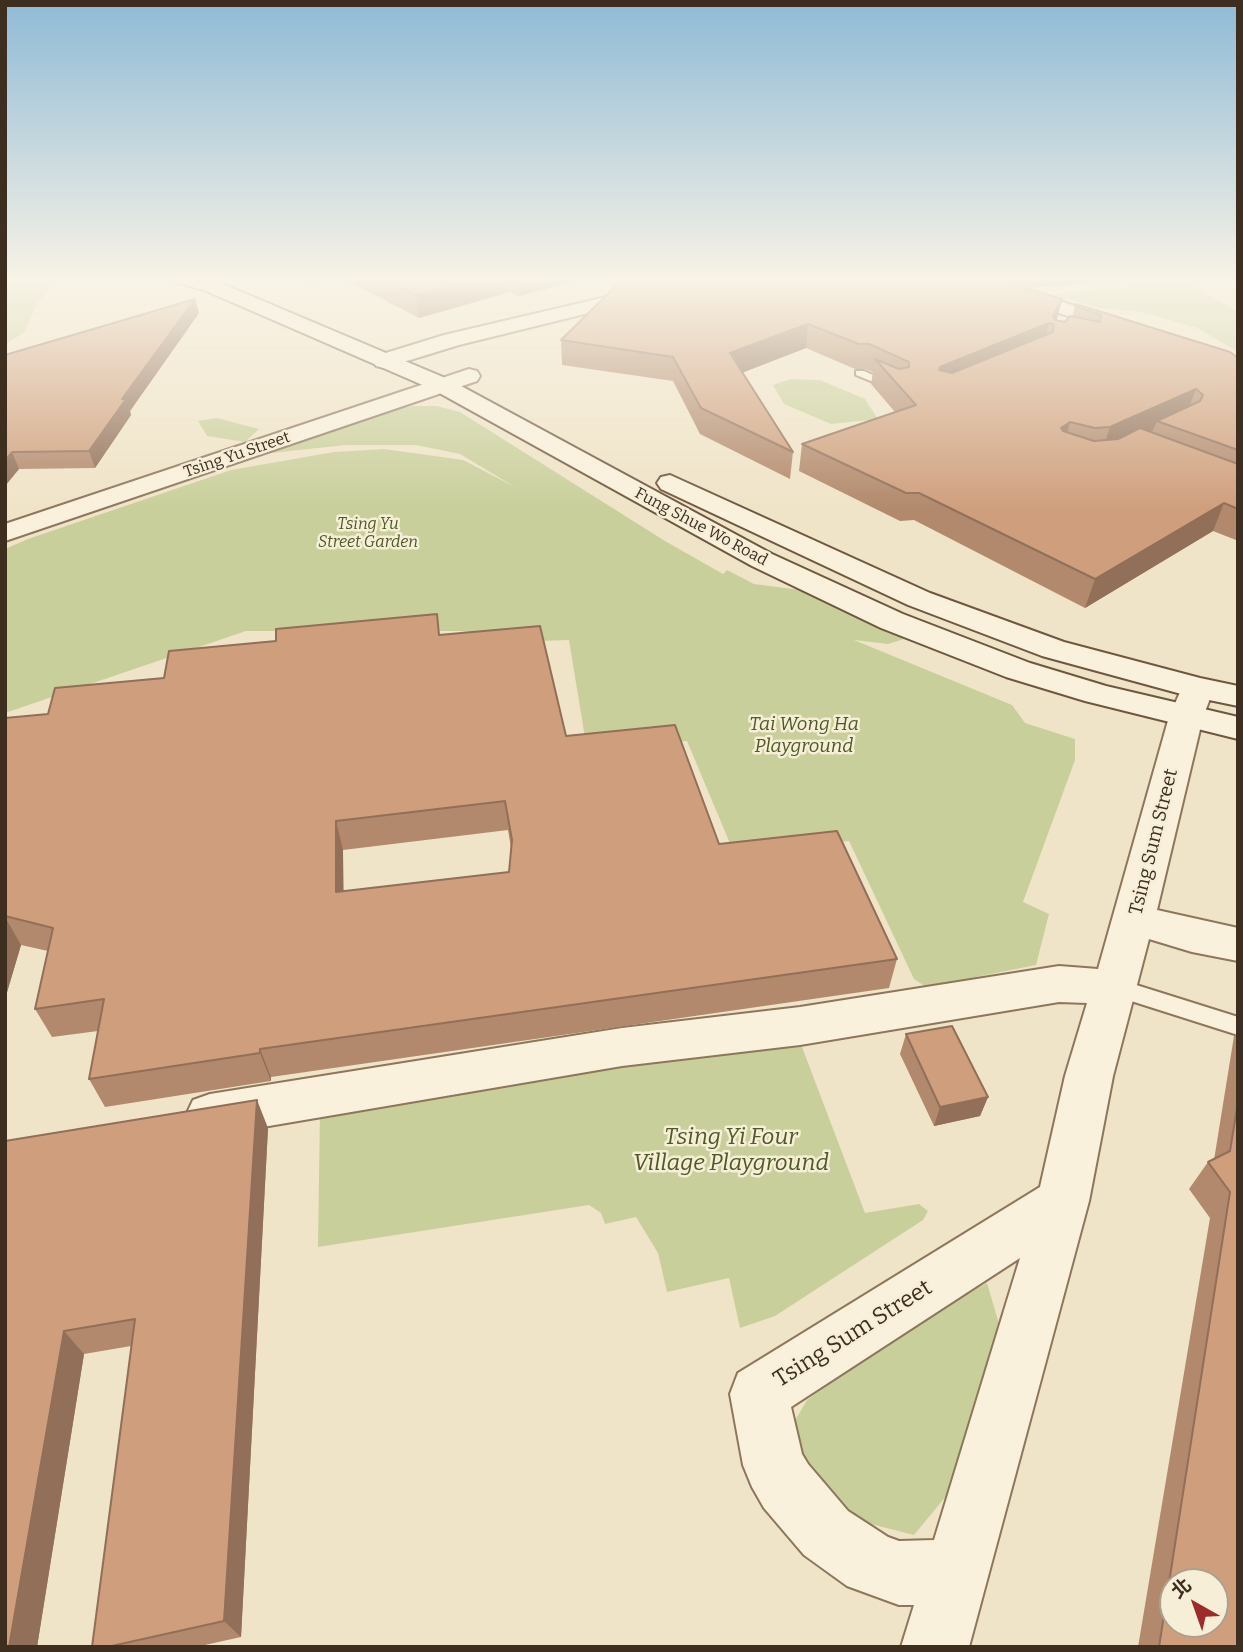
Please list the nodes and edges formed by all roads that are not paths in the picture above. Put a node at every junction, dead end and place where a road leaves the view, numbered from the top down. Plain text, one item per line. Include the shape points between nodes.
1 (370, 355) edge
2 (404, 355) edge
3 (418, 355) edge
4 (384, 361) junction
5 (860, 373) edge
6 (456, 381) junction
7 (898, 389) edge
8 (5, 533) edge
9 (1238, 696) edge
10 (1191, 703) junction
11 (1238, 728) edge
12 (1134, 919) junction
13 (1238, 945) edge
14 (1114, 987) junction
15 (1238, 1026) edge
16 (174, 1120) edge
17 (1063, 1201) junction
18 (959, 1563) junction
19 (944, 1642) edge

1 - 4 street, Fung Shue Wo Road
2 - 4 street
3 - 6 street, Fung Shue Wo Road
4 - 6 street, Fung Shue Wo Road
5 - 7 lane
6 - 8 street, Tsing Yu Street
6 - 10 street, Fung Shue Wo Road via 762,560 892,621 1018,670
9 - 10 street, Fung Shue Wo Road
10 - 11 street, Fung Shue Wo Road
10 - 12 street, Tsing Sum Street
12 - 13 street
12 - 14 street, Tsing Sum Street
14 - 15 lane
14 - 16 street via 1059,984 800,1026 622,1047
14 - 17 street, Tsing Sum Street via 1089,1076
17 - 18 street, Tsing Sum Street
17 - 18 street, Tsing Sum Street via 759,1394 774,1465 826,1533 870,1563 899,1573 933,1573
18 - 19 street, Tsing Sum Street

